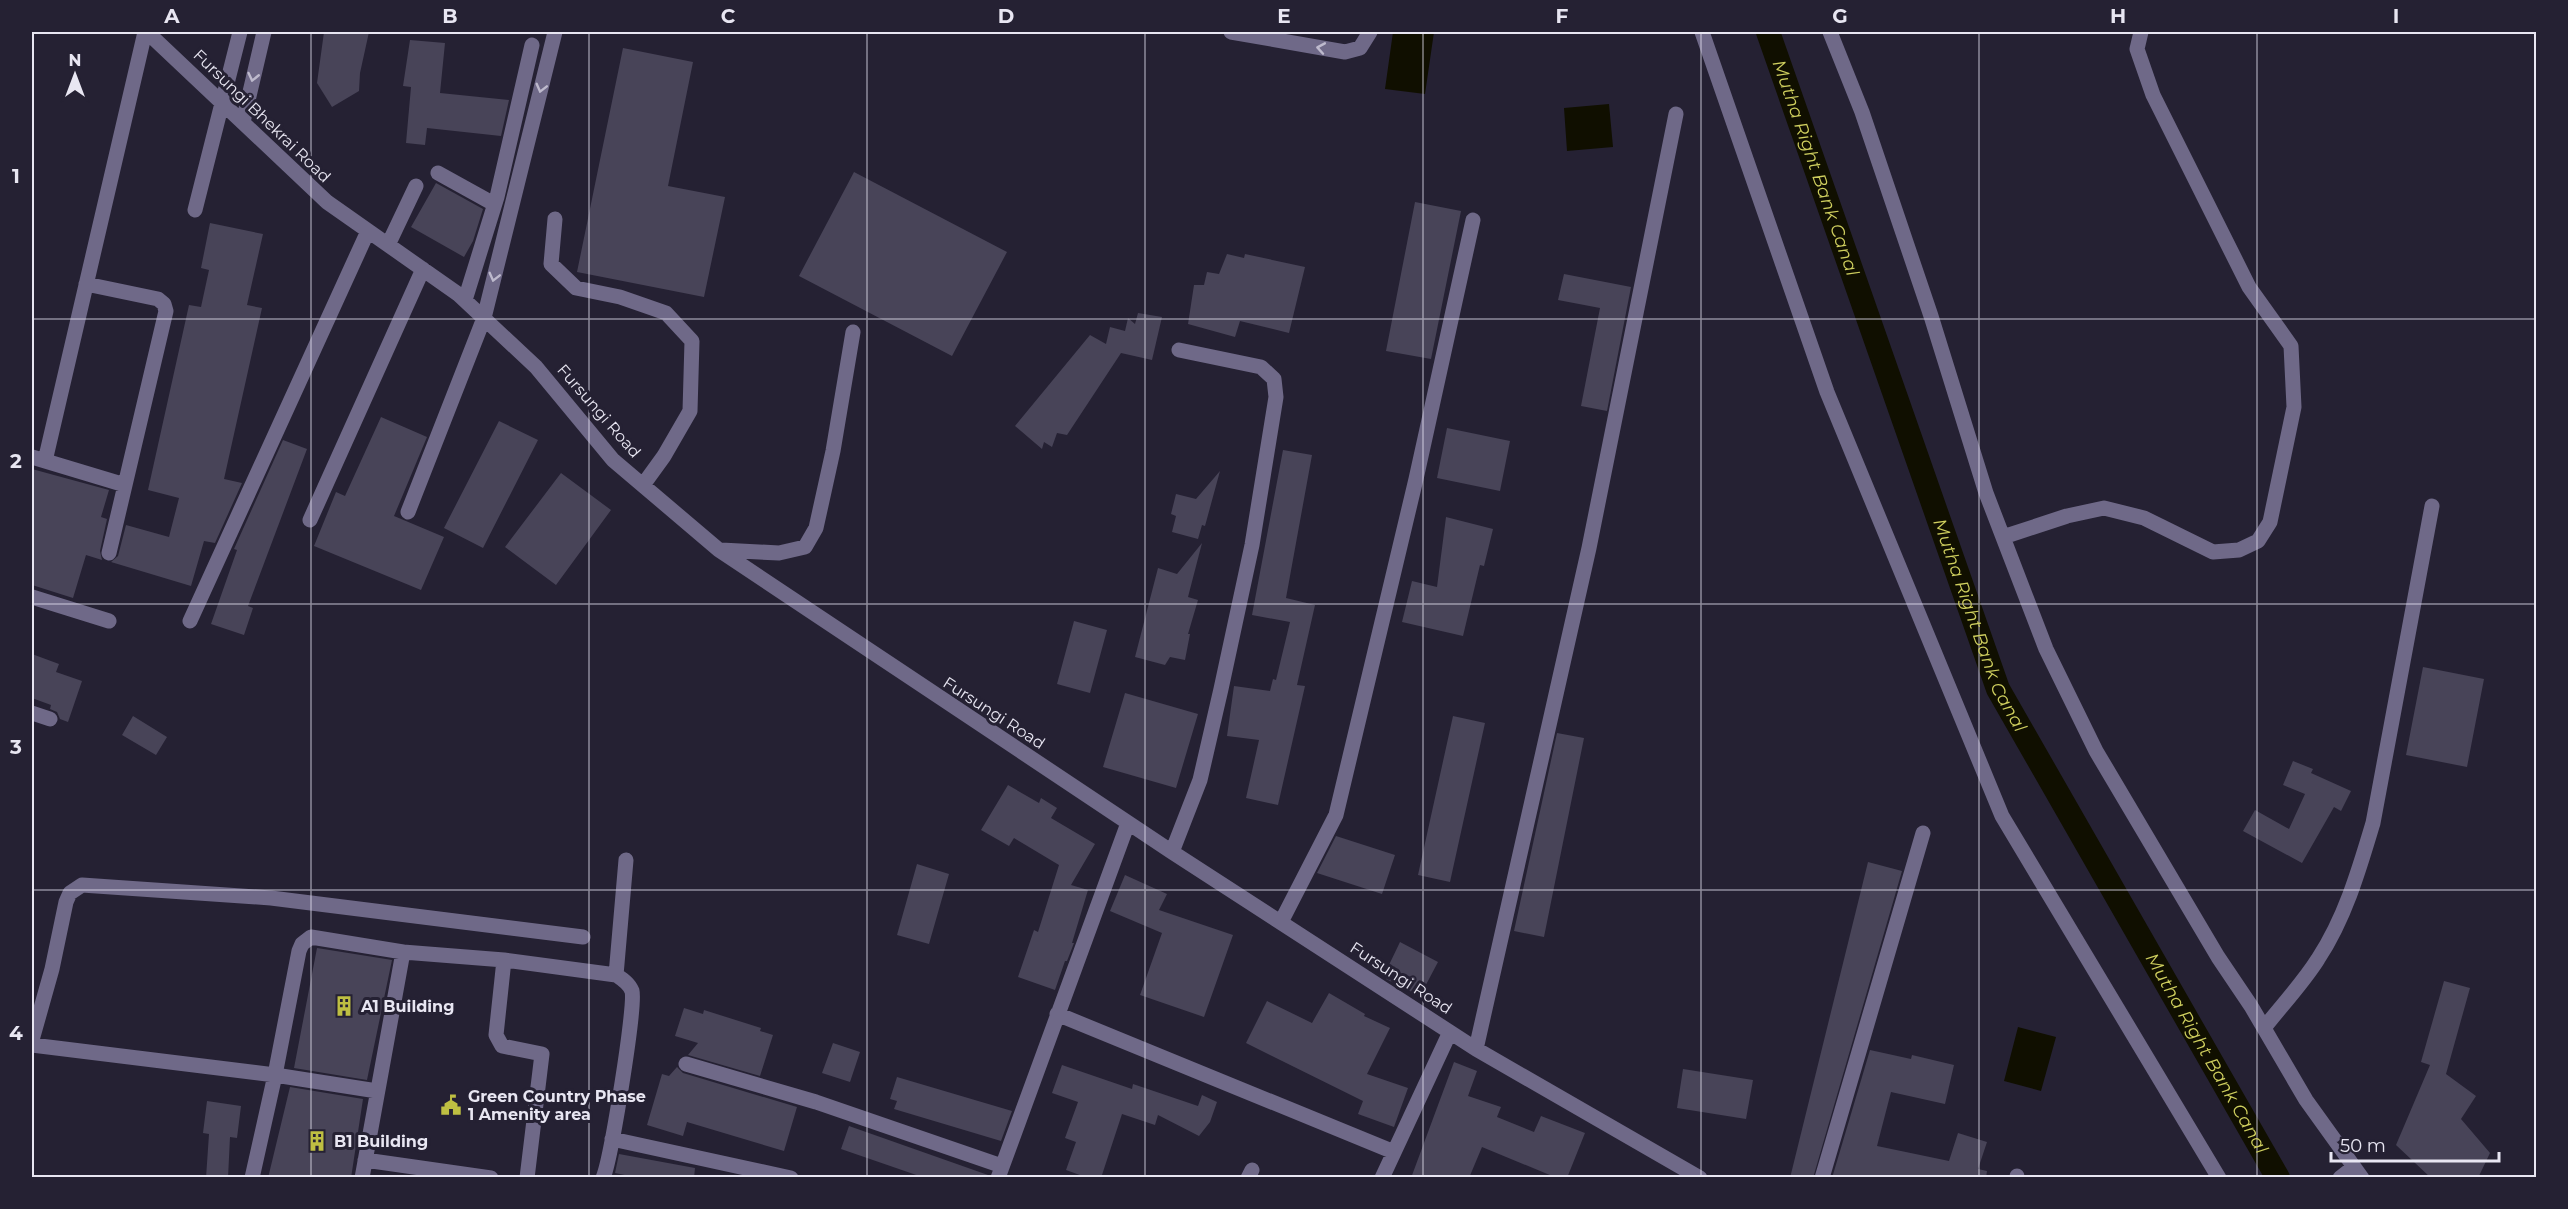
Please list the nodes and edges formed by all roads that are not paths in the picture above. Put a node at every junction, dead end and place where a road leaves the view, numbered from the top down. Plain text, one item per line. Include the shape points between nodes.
1 (146, 32) edge
2 (240, 32) edge
3 (264, 32) edge
4 (555, 32) edge
5 (1231, 32) edge
6 (1370, 32) edge
7 (1702, 32) edge
8 (1830, 32) edge
9 (2141, 32) edge
10 (532, 45) dead end
11 (221, 102) junction
12 (1676, 114) dead end
13 (243, 123) junction
14 (438, 173) dead end
15 (416, 186) dead end
16 (327, 202) joint
17 (494, 204) junction
18 (195, 210) dead end
19 (555, 219) dead end
20 (1473, 219) dead end
21 (368, 231) junction
22 (388, 245) junction
23 (423, 270) junction
24 (86, 284) junction
25 (465, 300) junction
26 (484, 318) junction
27 (853, 332) dead end
28 (1179, 350) dead end
29 (38, 459) edge
30 (125, 485) junction
31 (643, 485) junction
32 (2432, 506) dead end
33 (408, 512) dead end
34 (310, 520) dead end
35 (2003, 537) junction
36 (719, 550) junction
37 (109, 553) dead end
38 (32, 597) edge
39 (109, 621) dead end
40 (190, 621) dead end
41 (32, 712) edge
42 (50, 719) dead end
43 (1128, 823) junction
44 (1923, 833) dead end
45 (1172, 852) junction
46 (626, 860) dead end
47 (1281, 922) junction
48 (584, 937) dead end
49 (403, 952) junction
50 (504, 960) junction
51 (616, 975) junction
52 (1057, 1014) junction
53 (2264, 1028) junction
54 (1450, 1032) junction
55 (32, 1040) edge
56 (32, 1045) edge
57 (1476, 1049) junction
58 (686, 1064) dead end
59 (275, 1075) junction
60 (377, 1091) junction
61 (612, 1139) junction
62 (1394, 1152) junction
63 (365, 1160) junction
64 (1000, 1172) edge
65 (1679, 1173) edge
66 (2350, 1174) edge
67 (252, 1178) edge
68 (362, 1178) edge
69 (491, 1178) edge
70 (526, 1178) edge
71 (603, 1178) edge
72 (791, 1178) edge
73 (1382, 1178) edge
74 (1700, 1178) edge
75 (1822, 1178) edge
76 (2219, 1178) edge

1 - 11 street, Fursungi Bhekrai Road
1 - 24 street
2 - 11 street
3 -> 13 street
4 -> 26 street
6 -> 5 street via 1360,48 1345,52
7 - 76 street via 1827,392 2002,816
8 - 35 street via 1866,124
9 - 35 street via 2136,49 2153,95 2249,286 2291,346 2294,407 2270,522 2258,541 2239,550 2213,552 2144,518 2104,508
10 - 17 street
11 - 13 street, Fursungi Bhekrai Road
11 - 18 street
12 - 57 street via 1589,548
13 - 16 street, Fursungi Bhekrai Road
14 - 17 street
15 - 22 street
16 - 21 street, Fursungi Road
17 - 25 street
19 - 31 street via 551,264 576,288 620,297 666,313 692,341 690,411
20 - 47 street via 1336,815
21 - 22 street, Fursungi Road
21 - 40 street
22 - 23 street, Fursungi Road
23 - 25 street, Fursungi Road
23 - 34 street
24 - 29 street
24 - 30 street via 158,299 166,311
25 - 26 street, Fursungi Road
26 - 31 street, Fursungi Road via 536,367 613,460
26 - 33 street
27 - 36 street via 821,506 816,528 805,547 779,553
28 - 45 street via 1261,367 1274,380 1276,396 1252,545 1221,689 1200,780
29 - 30 street
30 - 37 street
31 - 36 street, Fursungi Road
32 - 53 street via 2373,823 2358,875 2318,960
35 - 53 street via 2046,650 2096,751
36 - 43 street, Fursungi Road
38 - 39 street
41 - 42 street
43 - 45 street, Fursungi Road
43 - 52 street
44 - 75 street
45 - 47 street, Fursungi Road
46 - 51 street
47 - 54 street, Fursungi Road
48 - 55 street via 271,898 82,885 70,893 66,902
49 - 50 street
49 - 59 street via 317,937 306,939 299,951
49 - 60 street
50 - 51 street
50 - 70 street via 498,1041 502,1046 543,1054
51 - 61 street via 626,982 632,995
52 - 62 street
52 - 64 street
53 - 66 street
54 - 57 street, Fursungi Road
54 - 62 street
56 - 59 street
57 - 65 street, Fursungi Road
58 - 64 street via 816,1102
59 - 60 street
59 - 67 street
60 - 63 street
61 - 71 street
61 - 72 street
62 - 73 street
63 - 68 street
63 - 69 street
65 - 74 street, Fursungi Road

